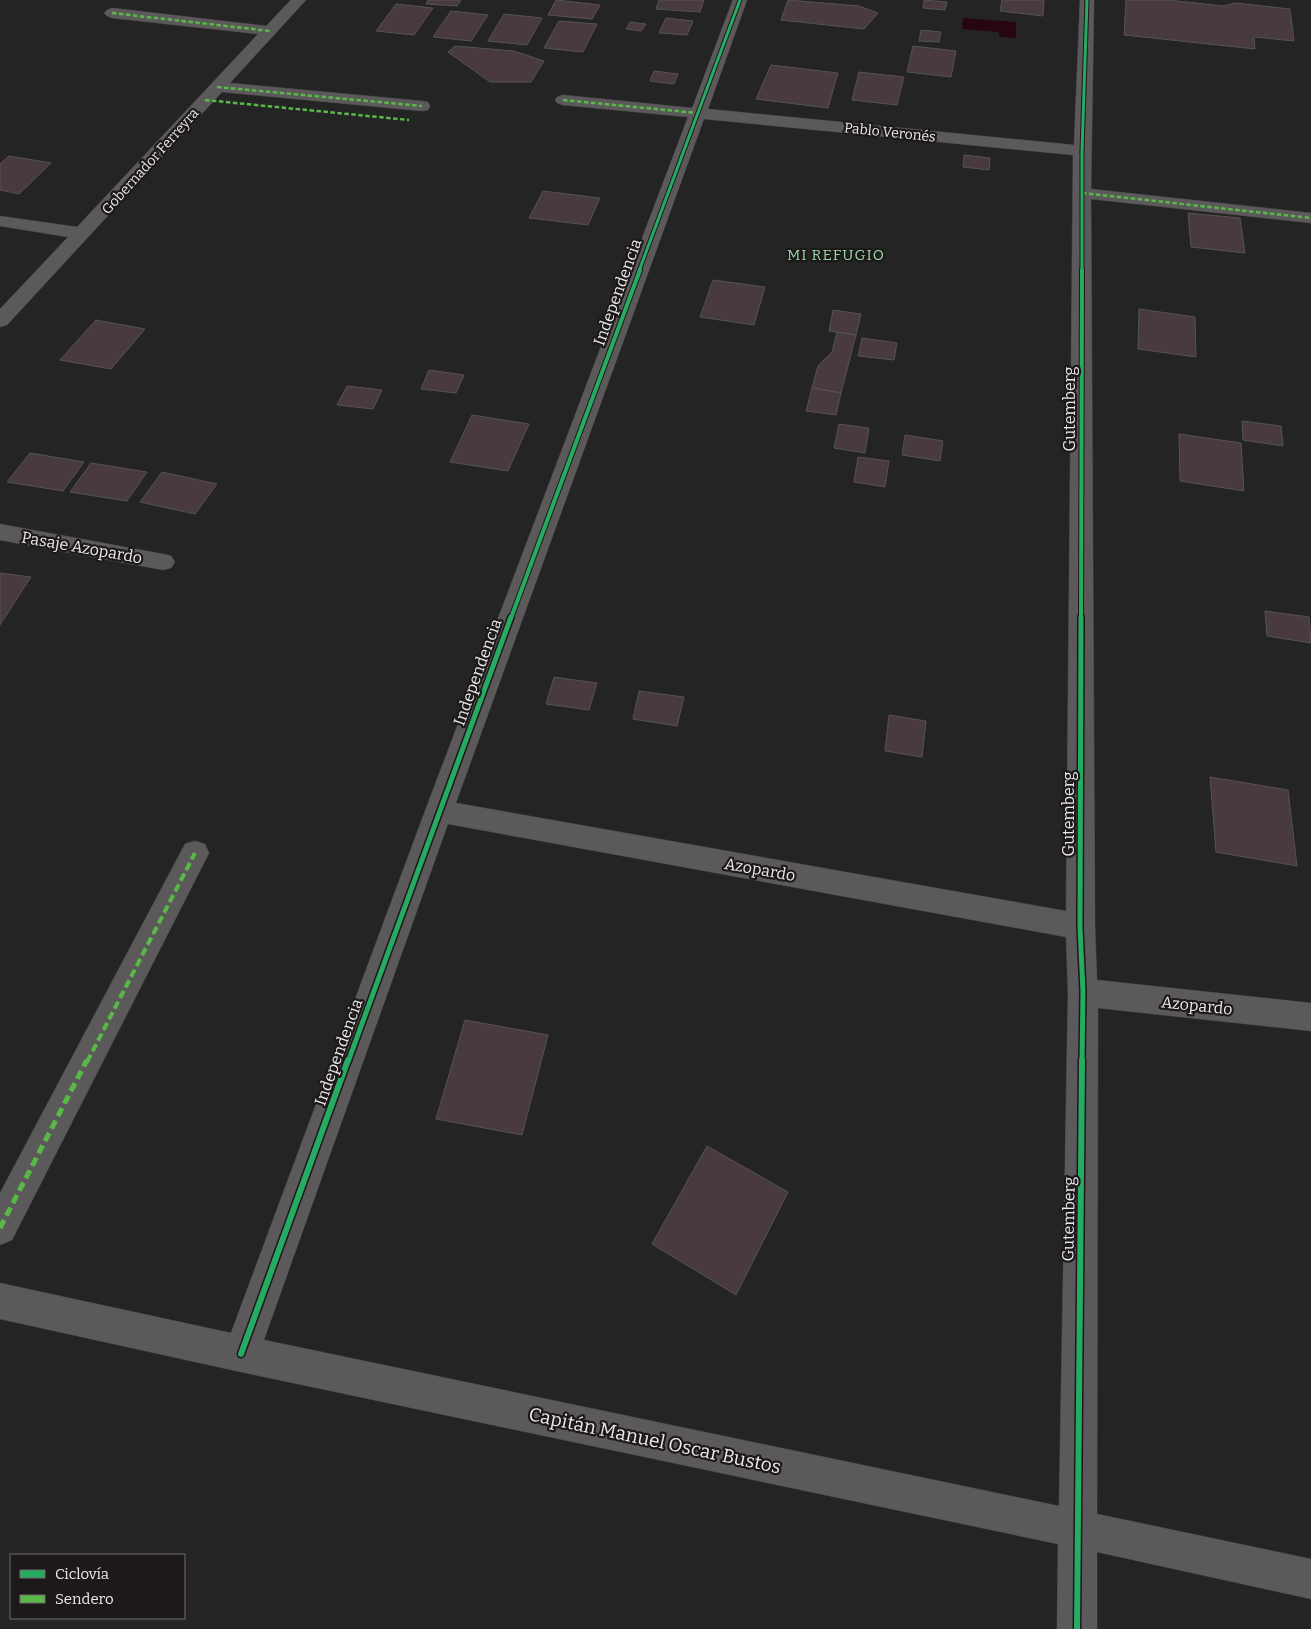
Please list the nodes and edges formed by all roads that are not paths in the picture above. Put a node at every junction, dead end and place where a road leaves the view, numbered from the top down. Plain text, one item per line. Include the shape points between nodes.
1 (300, 0) edge
2 (740, 0) edge
3 (1087, 0) edge
4 (112, 13) dead end
5 (270, 31) junction
6 (211, 93) junction
7 (563, 100) dead end
8 (422, 106) dead end
9 (697, 113) junction
10 (409, 120) dead end
11 (1082, 151) junction
12 (1082, 193) junction
13 (1311, 218) edge
14 (0, 221) edge
15 (83, 234) junction
16 (0, 321) edge
17 (0, 532) edge
18 (163, 562) dead end
19 (439, 811) junction
20 (195, 853) dead end
21 (1080, 926) junction
22 (1083, 992) junction
23 (1311, 1018) edge
24 (0, 1228) edge
25 (0, 1301) edge
26 (241, 1354) junction
27 (1077, 1528) junction
28 (1311, 1579) edge
29 (1077, 1629) edge

1 - 5 street, Gobernador Ferreyra
2 - 9 street, Independencia
3 - 11 street, Gutemberg
4 - 5 street
5 - 6 street, Gobernador Ferreyra
6 - 8 street
6 - 10 street
6 - 15 street, Gobernador Ferreyra
7 - 9 street, Pablo Veronés
9 - 11 street, Pablo Veronés
9 - 19 street, Independencia
11 - 12 street, Gutemberg
12 - 13 street
12 - 21 street, Gutemberg
14 - 15 street
15 - 16 street, Gobernador Ferreyra
17 - 18 street, Pasaje Azopardo
19 - 21 street, Azopardo
19 - 26 street, Independencia
20 - 24 street
21 - 22 street, Gutemberg
22 - 23 street, Azopardo
22 - 27 street, Gutemberg
25 - 26 street, Capitán Manuel Oscar Bustos
26 - 27 street, Capitán Manuel Oscar Bustos
27 - 28 street, Capitán Manuel Oscar Bustos
27 - 29 street, Gutemberg

